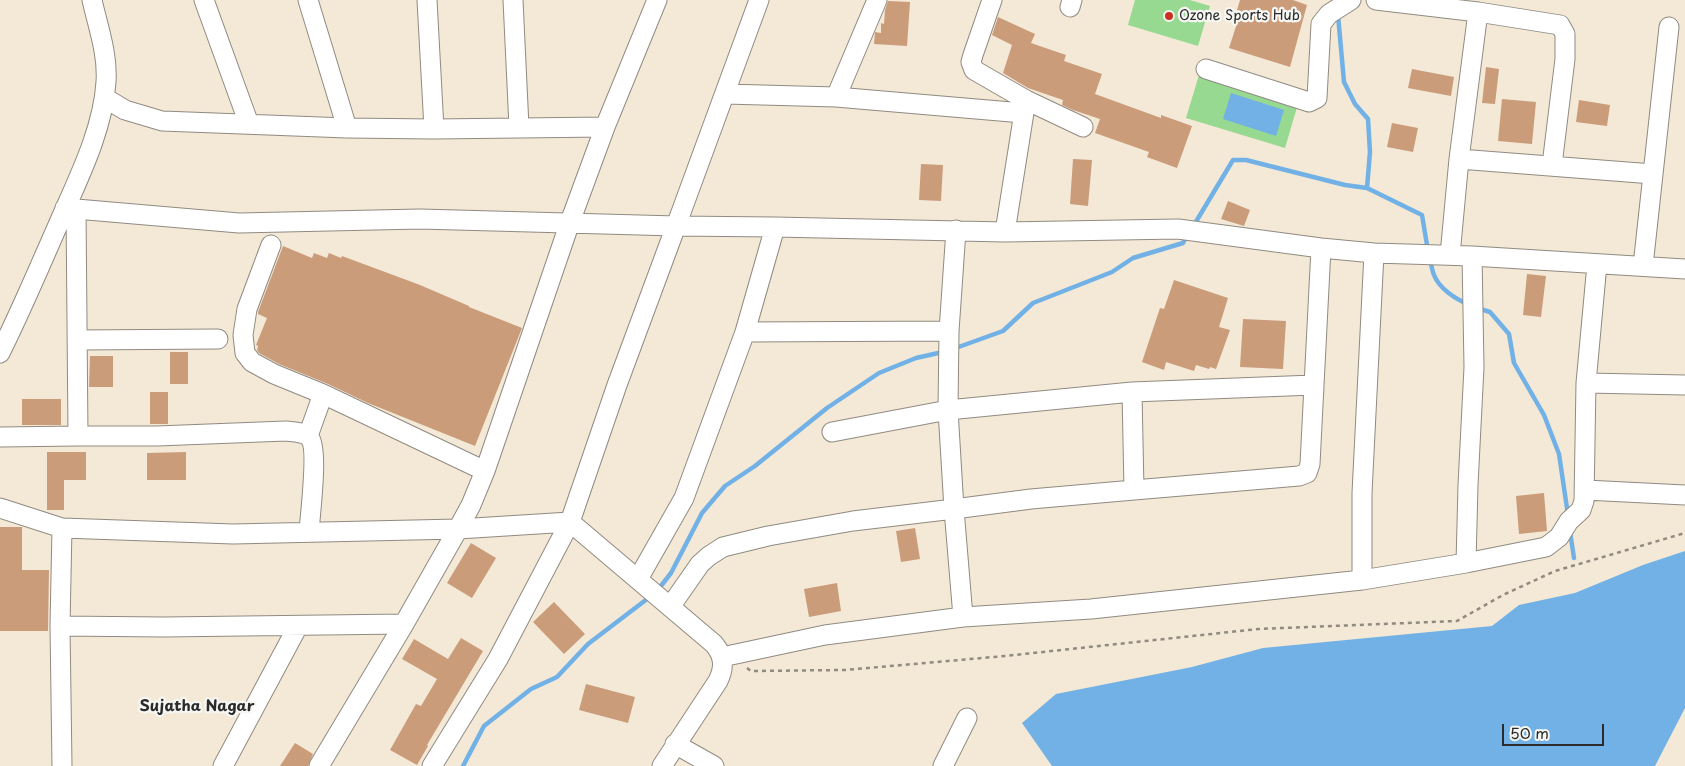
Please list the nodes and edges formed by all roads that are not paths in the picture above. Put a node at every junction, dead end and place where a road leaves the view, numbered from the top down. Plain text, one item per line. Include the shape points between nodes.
1 (92, 0) edge
2 (204, 0) edge
3 (308, 0) edge
4 (427, 0) edge
5 (513, 0) edge
6 (657, 0) edge
7 (759, 0) edge
8 (877, 0) edge
9 (992, 0) edge
10 (1376, 0) edge
11 (1350, 1) edge
12 (1478, 12) junction
13 (1670, 26) dead end
14 (1206, 69) dead end
15 (725, 94) junction
16 (836, 97) junction
17 (105, 98) junction
18 (1024, 107) junction
19 (249, 124) junction
20 (519, 127) junction
21 (605, 127) junction
22 (1083, 127) dead end
23 (347, 128) junction
24 (434, 129) junction
25 (1459, 159) junction
26 (1552, 165) junction
27 (1653, 174) junction
28 (70, 208) junction
29 (570, 222) junction
30 (676, 226) junction
31 (775, 226) junction
32 (956, 230) junction
33 (1005, 232) junction
34 (271, 245) dead end
35 (1321, 248) junction
36 (1374, 253) junction
37 (1444, 255) junction
38 (1472, 256) junction
39 (1598, 264) junction
40 (1643, 266) junction
41 (1685, 269) edge
42 (745, 332) junction
43 (949, 336) junction
44 (218, 339) dead end
45 (77, 340) junction
46 (0, 353) edge
47 (1685, 380) edge
48 (1586, 383) junction
49 (1314, 385) junction
50 (1132, 392) junction
51 (323, 394) junction
52 (948, 410) junction
53 (832, 432) dead end
54 (78, 436) junction
55 (308, 436) junction
56 (0, 438) edge
57 (485, 471) junction
58 (1134, 490) junction
59 (1585, 490) junction
60 (1685, 495) edge
61 (0, 508) edge
62 (954, 509) junction
63 (570, 522) junction
64 (62, 528) junction
65 (458, 529) junction
66 (309, 532) junction
67 (1466, 563) junction
68 (1362, 580) junction
69 (640, 581) junction
70 (667, 604) junction
71 (963, 617) junction
72 (404, 624) junction
73 (60, 626) junction
74 (298, 626) junction
75 (726, 656) junction
76 (967, 718) dead end
77 (675, 744) junction
78 (62, 766) edge
79 (223, 766) edge
80 (319, 766) edge
81 (432, 766) edge
82 (662, 766) edge
83 (714, 766) edge
84 (942, 766) edge

1 - 17 street via 106,66
2 - 19 street
3 - 23 street
4 - 24 street
5 - 20 street
6 - 21 street
7 - 15 street
8 - 16 street
9 - 18 street via 972,66
10 - 12 street
11 - 14 street via 1329,14 1321,24 1317,98 1309,102
12 - 25 street
12 - 26 street via 1560,26 1565,34
13 - 27 street
15 - 16 street
15 - 30 street
16 - 18 street
17 - 19 street via 125,110 162,121
17 - 28 street
18 - 22 street
18 - 33 street
19 - 23 street
20 - 21 street
20 - 24 street
21 - 29 street
23 - 24 street
25 - 26 street
25 - 37 street
26 - 27 street
27 - 40 street
28 - 29 street via 239,223 420,219
28 - 45 street
28 - 46 street
29 - 30 street
29 - 57 street
30 - 31 street
30 - 63 street
31 - 32 street
31 - 42 street
32 - 33 street
32 - 43 street
33 - 35 street via 1181,230
34 - 51 street via 247,309 243,335 245,353 252,362 274,374
35 - 36 street
35 - 49 street
36 - 37 street
36 - 68 street via 1362,493
37 - 38 street
38 - 39 street
38 - 67 street via 1474,367
39 - 40 street
39 - 48 street
40 - 41 street
42 - 43 street
42 - 69 street via 684,498
43 - 52 street
44 - 45 street
45 - 54 street
47 - 48 street
48 - 59 street
49 - 50 street
49 - 58 street via 1310,464 1304,475
50 - 52 street
50 - 58 street
51 - 55 street
51 - 57 street
52 - 53 street
52 - 62 street
54 - 55 street via 286,431
54 - 56 street
55 - 66 street via 313,445 314,460
57 - 65 street
58 - 62 street
59 - 60 street
59 - 67 street via 1581,510 1546,547
61 - 64 street
62 - 70 street via 853,521 723,547 700,564
62 - 71 street
63 - 65 street
63 - 69 street
63 - 81 street via 498,659
64 - 66 street via 233,534
64 - 73 street
65 - 66 street
65 - 72 street
67 - 68 street
68 - 71 street via 1091,609
69 - 70 street
70 - 75 street
71 - 75 street via 825,635
72 - 74 street
72 - 80 street
73 - 74 street
73 - 78 street
74 - 79 street
75 - 77 street via 718,681
76 - 84 street
77 - 82 street
77 - 83 street

